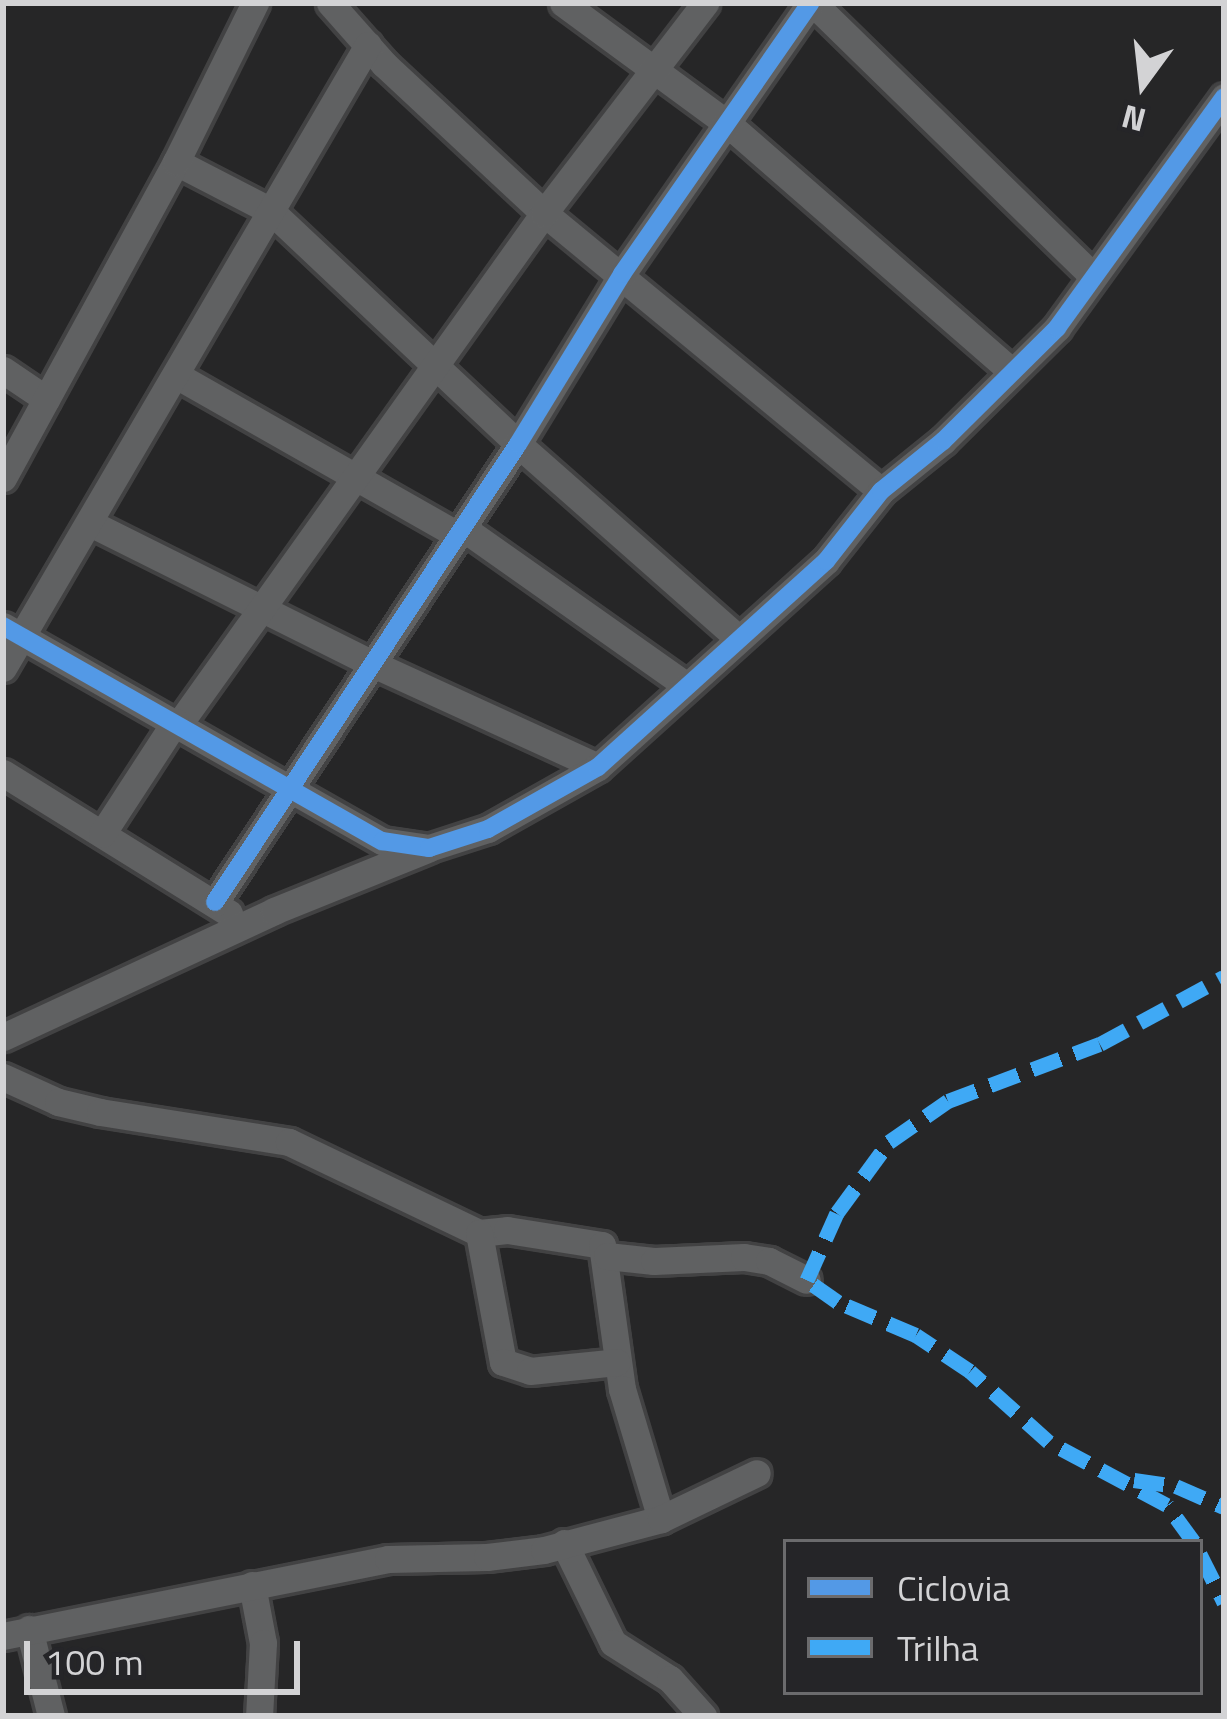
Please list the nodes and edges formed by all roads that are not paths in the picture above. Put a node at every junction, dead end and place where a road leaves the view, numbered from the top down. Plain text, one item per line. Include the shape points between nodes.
1 (255, 3) edge
2 (330, 3) edge
3 (562, 3) edge
4 (705, 3) edge
5 (812, 3) edge
6 (368, 45) junction
7 (650, 70) junction
8 (1224, 97) edge
9 (728, 124) junction
10 (176, 162) junction
11 (272, 211) junction
12 (544, 213) junction
13 (622, 274) junction
14 (1091, 274) junction
15 (438, 367) junction
16 (3, 370) edge
17 (1011, 371) junction
18 (176, 375) junction
19 (46, 399) junction
20 (518, 444) junction
21 (357, 475) junction
22 (3, 478) edge
23 (881, 491) junction
24 (90, 523) junction
25 (461, 531) junction
26 (260, 604) junction
27 (12, 630) edge
28 (737, 637) junction
29 (373, 664) junction
30 (3, 668) edge
31 (688, 686) junction
32 (177, 723) junction
33 (598, 767) junction
34 (3, 773) edge
35 (290, 787) junction
36 (102, 834) junction
37 (428, 848) junction
38 (214, 902) junction
39 (245, 924) junction
40 (3, 1037) edge
41 (3, 1077) edge
42 (478, 1233) junction
43 (607, 1256) junction
44 (806, 1280) dead end
45 (616, 1362) junction
46 (757, 1473) dead end
47 (661, 1519) junction
48 (564, 1544) junction
49 (252, 1585) junction
50 (16, 1633) edge
51 (51, 1716) edge
52 (260, 1716) edge
53 (703, 1716) edge

1 - 10 street
2 - 6 street
3 - 7 street
4 - 7 street
5 - 9 street
5 - 14 street
6 - 11 street
6 - 12 street
7 - 9 street
7 - 12 street
8 - 14 street
9 - 13 street
9 - 17 street
10 - 11 street
10 - 19 street
11 - 15 street
11 - 18 street
12 - 13 street
12 - 15 street
13 - 20 street
13 - 23 street
14 - 17 street via 1057,328
15 - 20 street
15 - 21 street
16 - 19 street
17 - 23 street
18 - 21 street
18 - 24 street
19 - 22 street
20 - 25 street
20 - 28 street
21 - 25 street
21 - 26 street
23 - 28 street via 826,561
24 - 26 street
24 - 27 street
25 - 29 street
25 - 31 street
26 - 29 street
26 - 32 street
27 - 30 street
27 - 32 street
28 - 31 street
29 - 33 street
29 - 35 street
31 - 33 street
32 - 35 street
32 - 36 street
33 - 37 street via 488,829
34 - 36 street
35 - 37 street via 382,841
35 - 38 street
36 - 38 street
37 - 39 street
38 - 39 street
39 - 40 street
41 - 42 street via 100,1112 289,1142
42 - 43 street via 602,1245
42 - 45 street via 503,1362 530,1371
43 - 44 street via 743,1257
43 - 45 street
45 - 47 street
46 - 47 street
47 - 48 street
48 - 49 street via 487,1557 388,1559
48 - 53 street via 613,1643 670,1679
49 - 50 street
49 - 52 street via 263,1643
50 - 51 street

